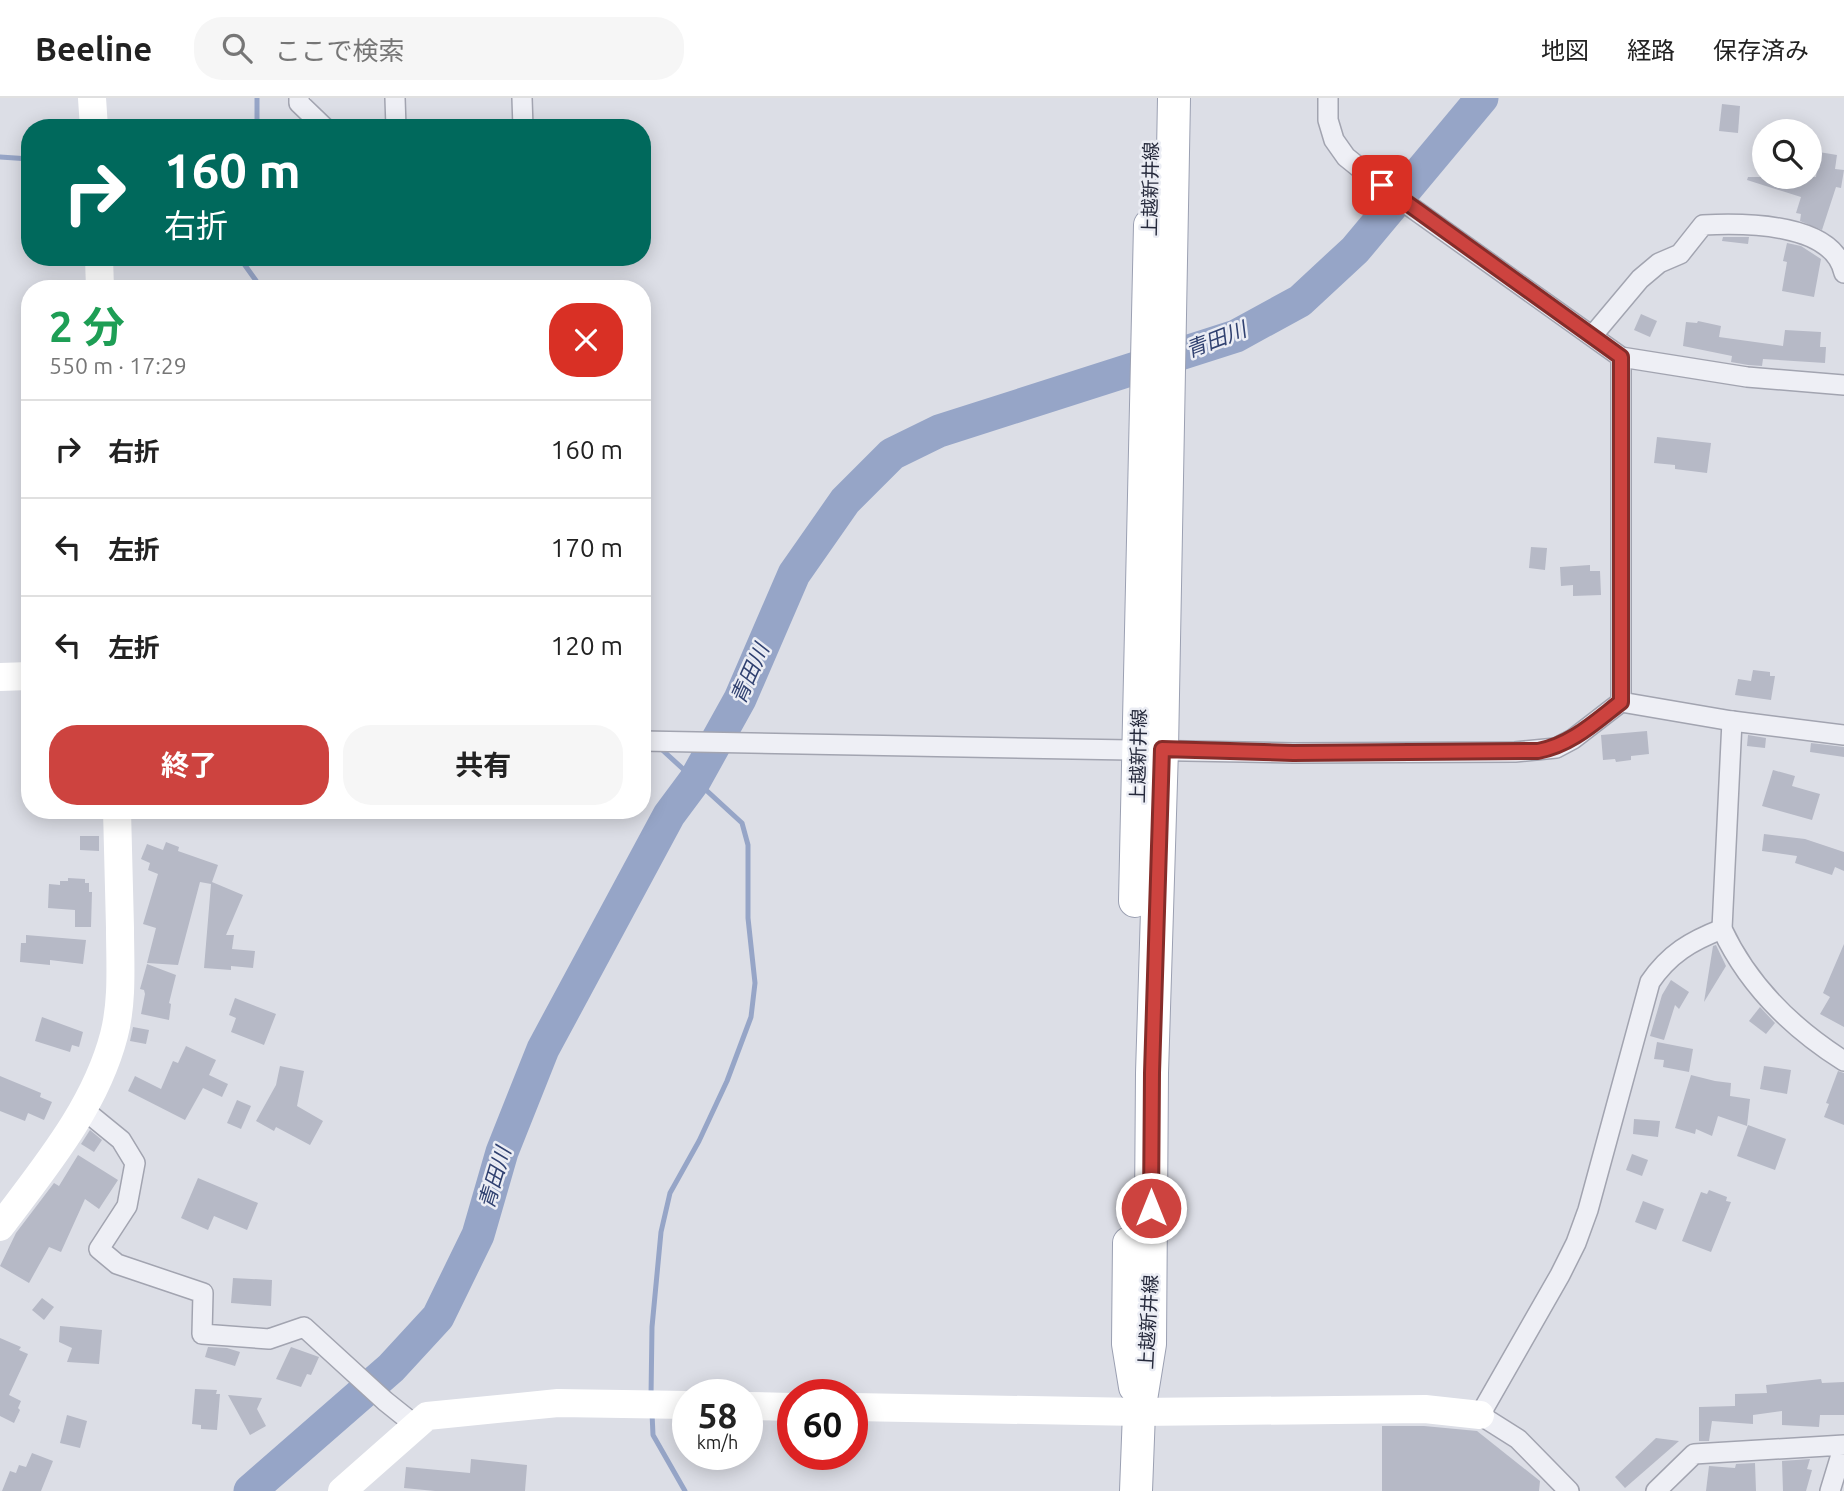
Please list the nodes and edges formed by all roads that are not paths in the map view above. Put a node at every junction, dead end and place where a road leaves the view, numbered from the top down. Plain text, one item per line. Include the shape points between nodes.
1 (92, 98) edge
2 (299, 98) edge
3 (395, 98) edge
4 (522, 98) edge
5 (1152, 98) edge
6 (1174, 98) edge
7 (1328, 98) edge
8 (93, 119) edge
9 (316, 119) edge
10 (396, 119) edge
11 (523, 119) edge
12 (1844, 273) edge
13 (1159, 290) junction
14 (1593, 335) junction
15 (1621, 357) junction
16 (1844, 384) edge
17 (21, 676) edge
18 (0, 677) edge
19 (1621, 702) junction
20 (1732, 721) junction
21 (1844, 735) edge
22 (651, 741) edge
23 (1150, 749) junction
24 (117, 819) edge
25 (1722, 929) junction
26 (1844, 1061) edge
27 (83, 1109) junction
28 (0, 1227) edge
29 (672, 1405) edge
30 (868, 1407) edge
31 (1139, 1412) junction
32 (1480, 1415) junction
33 (415, 1425) junction
34 (342, 1491) edge
35 (1136, 1491) edge
36 (1569, 1491) edge
37 (1656, 1491) edge
38 (1830, 1491) edge

1 - 8 street
2 - 9 street
3 - 10 street
4 - 11 street
5 - 13 main road, 上越新井線
6 - 13 main road, 上越新井線
7 - 14 street via 1334,140 1346,157
12 - 14 street via 1842,262 1826,244 1799,234 1766,225 1703,225 1680,254 1659,262 1640,279
13 - 23 main road, 上越新井線
14 - 15 street
15 - 16 street via 1747,377
15 - 19 street
17 - 18 street
19 - 20 street
19 - 23 street via 1573,738 1538,751
20 - 21 street
20 - 25 street
22 - 23 street
23 - 31 main road, 上越新井線 via 1128,1343
24 - 27 street via 121,983 114,1033
25 - 26 street via 1734,955 1784,1017
25 - 32 street via 1668,958 1650,982 1576,1243
27 - 28 street
27 - 33 street via 121,1140 135,1163 127,1206 99,1250 117,1264 203,1293 202,1334 270,1339 304,1327
29 - 33 street via 558,1403 427,1416
30 - 31 street
31 - 32 street via 1375,1408
31 - 35 main road, 上越新井線
32 - 36 street via 1518,1439
33 - 34 street
37 - 38 street via 1694,1454 1844,1445

